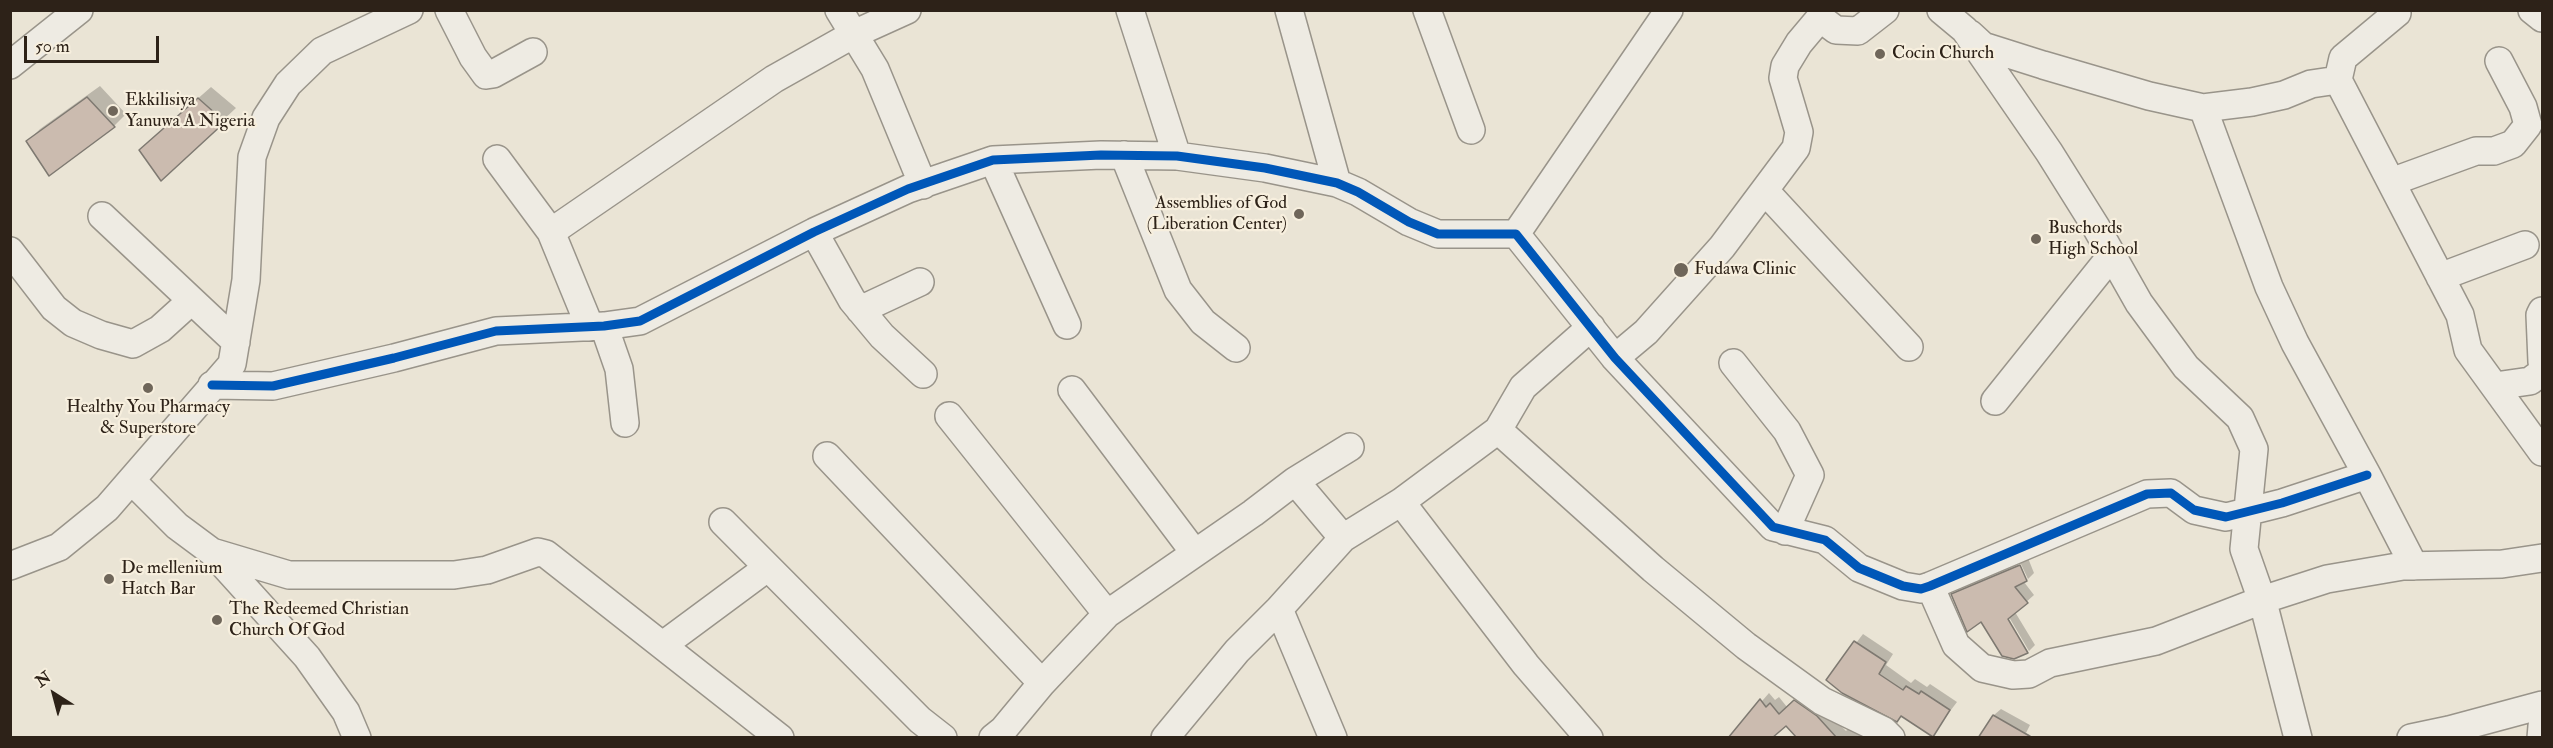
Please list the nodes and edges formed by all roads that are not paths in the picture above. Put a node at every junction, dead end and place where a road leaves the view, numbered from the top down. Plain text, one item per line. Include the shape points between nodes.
1 (79, 10) edge
2 (409, 10) edge
3 (449, 10) edge
4 (839, 10) edge
5 (907, 10) edge
6 (1130, 10) edge
7 (1289, 10) edge
8 (1427, 10) edge
9 (1669, 10) edge
10 (1885, 10) edge
11 (1941, 10) edge
12 (2532, 10) edge
13 (2397, 11) edge
14 (1815, 14) edge
15 (2542, 18) edge
16 (1965, 30) junction
17 (854, 34) junction
18 (532, 52) dead end
19 (2499, 61) dead end
20 (10, 65) edge
21 (2338, 80) junction
22 (2203, 108) junction
23 (1471, 130) dead end
24 (1124, 155) junction
25 (1177, 156) junction
26 (498, 159) dead end
27 (993, 160) junction
28 (2391, 182) junction
29 (1336, 183) junction
30 (922, 185) junction
31 (1766, 192) junction
32 (102, 216) dead end
33 (551, 232) junction
34 (814, 232) junction
35 (1516, 234) junction
36 (2525, 245) dead end
37 (10, 251) edge
38 (2112, 255) junction
39 (2440, 277) junction
40 (921, 282) dead end
41 (191, 301) junction
42 (860, 310) junction
43 (2542, 311) edge
44 (1067, 325) dead end
45 (597, 327) junction
46 (1591, 327) junction
47 (236, 342) junction
48 (1909, 347) dead end
49 (1236, 348) dead end
50 (1615, 358) junction
51 (2542, 362) edge
52 (1732, 363) dead end
53 (2542, 372) edge
54 (923, 374) dead end
55 (212, 385) junction
56 (2495, 386) junction
57 (1072, 390) dead end
58 (1995, 401) dead end
59 (949, 416) dead end
60 (625, 423) dead end
61 (1498, 430) junction
62 (1350, 447) dead end
63 (2542, 452) edge
64 (827, 456) dead end
65 (2367, 475) junction
66 (132, 481) junction
67 (1295, 481) junction
68 (1401, 502) junction
69 (2248, 512) junction
70 (723, 522) dead end
71 (1785, 531) junction
72 (1343, 538) junction
73 (212, 552) junction
74 (1194, 552) junction
75 (2542, 558) edge
76 (10, 566) edge
77 (2414, 566) junction
78 (767, 568) junction
79 (1930, 586) junction
80 (2262, 600) junction
81 (1279, 609) junction
82 (1107, 614) junction
83 (663, 645) junction
84 (1042, 683) junction
85 (2542, 705) edge
86 (2542, 726) edge
87 (357, 738) edge
88 (780, 738) edge
89 (943, 738) edge
90 (993, 738) edge
91 (1165, 738) edge
92 (1333, 738) edge
93 (1589, 738) edge
94 (1891, 738) edge
95 (2298, 738) edge
96 (2411, 738) edge
97 (2541, 738) edge

1 - 20 street
2 - 47 street via 322,51 288,84 266,118 252,157 246,280
3 - 18 street via 486,75 493,75
4 - 17 street
5 - 17 street
6 - 25 street
7 - 29 street
8 - 23 street
9 - 35 street
10 - 14 street via 1858,31 1836,30
11 - 16 street
12 - 15 street
13 - 21 street via 2343,58
14 - 31 street via 1785,66 1783,78 1799,132 1796,148
16 - 22 street via 1983,46 2149,96
16 - 38 street via 2049,152
17 - 30 street via 875,69
17 - 33 street via 774,79
19 - 28 street via 2528,125 2513,144 2494,152 2476,151
21 - 22 street via 2252,102
21 - 28 street
22 - 65 street via 2269,287
24 - 25 street
24 - 27 street
24 - 49 street via 1178,290 1203,322
25 - 29 street
26 - 33 street
27 - 30 street
27 - 44 street
28 - 39 street
29 - 35 street via 1438,234
30 - 34 street
31 - 48 street
31 - 50 street via 1646,332
32 - 41 street
33 - 45 street
34 - 42 street
34 - 45 street via 640,321
35 - 46 street
36 - 39 street
37 - 41 street via 54,308 73,323 133,344 160,329
38 - 58 street
38 - 69 street via 2139,303 2186,367 2240,418 2254,449
39 - 56 street via 2460,315 2468,350
40 - 42 street
41 - 47 street
42 - 54 street
43 - 51 street
45 - 55 street via 496,331 273,386
45 - 60 street via 619,369
46 - 50 street
46 - 61 street via 1523,387
47 - 55 street via 232,364
50 - 71 street via 1773,528
52 - 71 street via 1787,431 1810,475
53 - 56 street via 2530,381
55 - 66 street
56 - 63 street
57 - 74 street
59 - 82 street
61 - 68 street
61 - 94 street via 1653,569 1746,646 1822,701
62 - 67 street
64 - 84 street
65 - 69 street
65 - 77 street
66 - 73 street via 177,526
66 - 76 street via 107,508 59,547
67 - 72 street
67 - 74 street
68 - 72 street
68 - 93 street via 1526,665
69 - 79 street via 2226,518 2194,510 2171,493 2147,494
69 - 80 street via 2244,549
70 - 78 street
71 - 79 street via 1825,540 1859,568 1903,586
72 - 81 street
73 - 83 street via 289,575 454,575 487,570 538,552 556,560
73 - 87 street via 307,657 346,712
74 - 82 street
75 - 77 street via 2502,564
77 - 80 street via 2326,579
78 - 83 street
78 - 89 street via 920,720
79 - 80 street via 1956,645 1982,668 2013,675 2029,674 2050,663 2156,641
80 - 95 street
81 - 91 street via 1237,651
81 - 92 street
82 - 84 street
83 - 88 street
84 - 90 street
85 - 96 street
86 - 97 street

